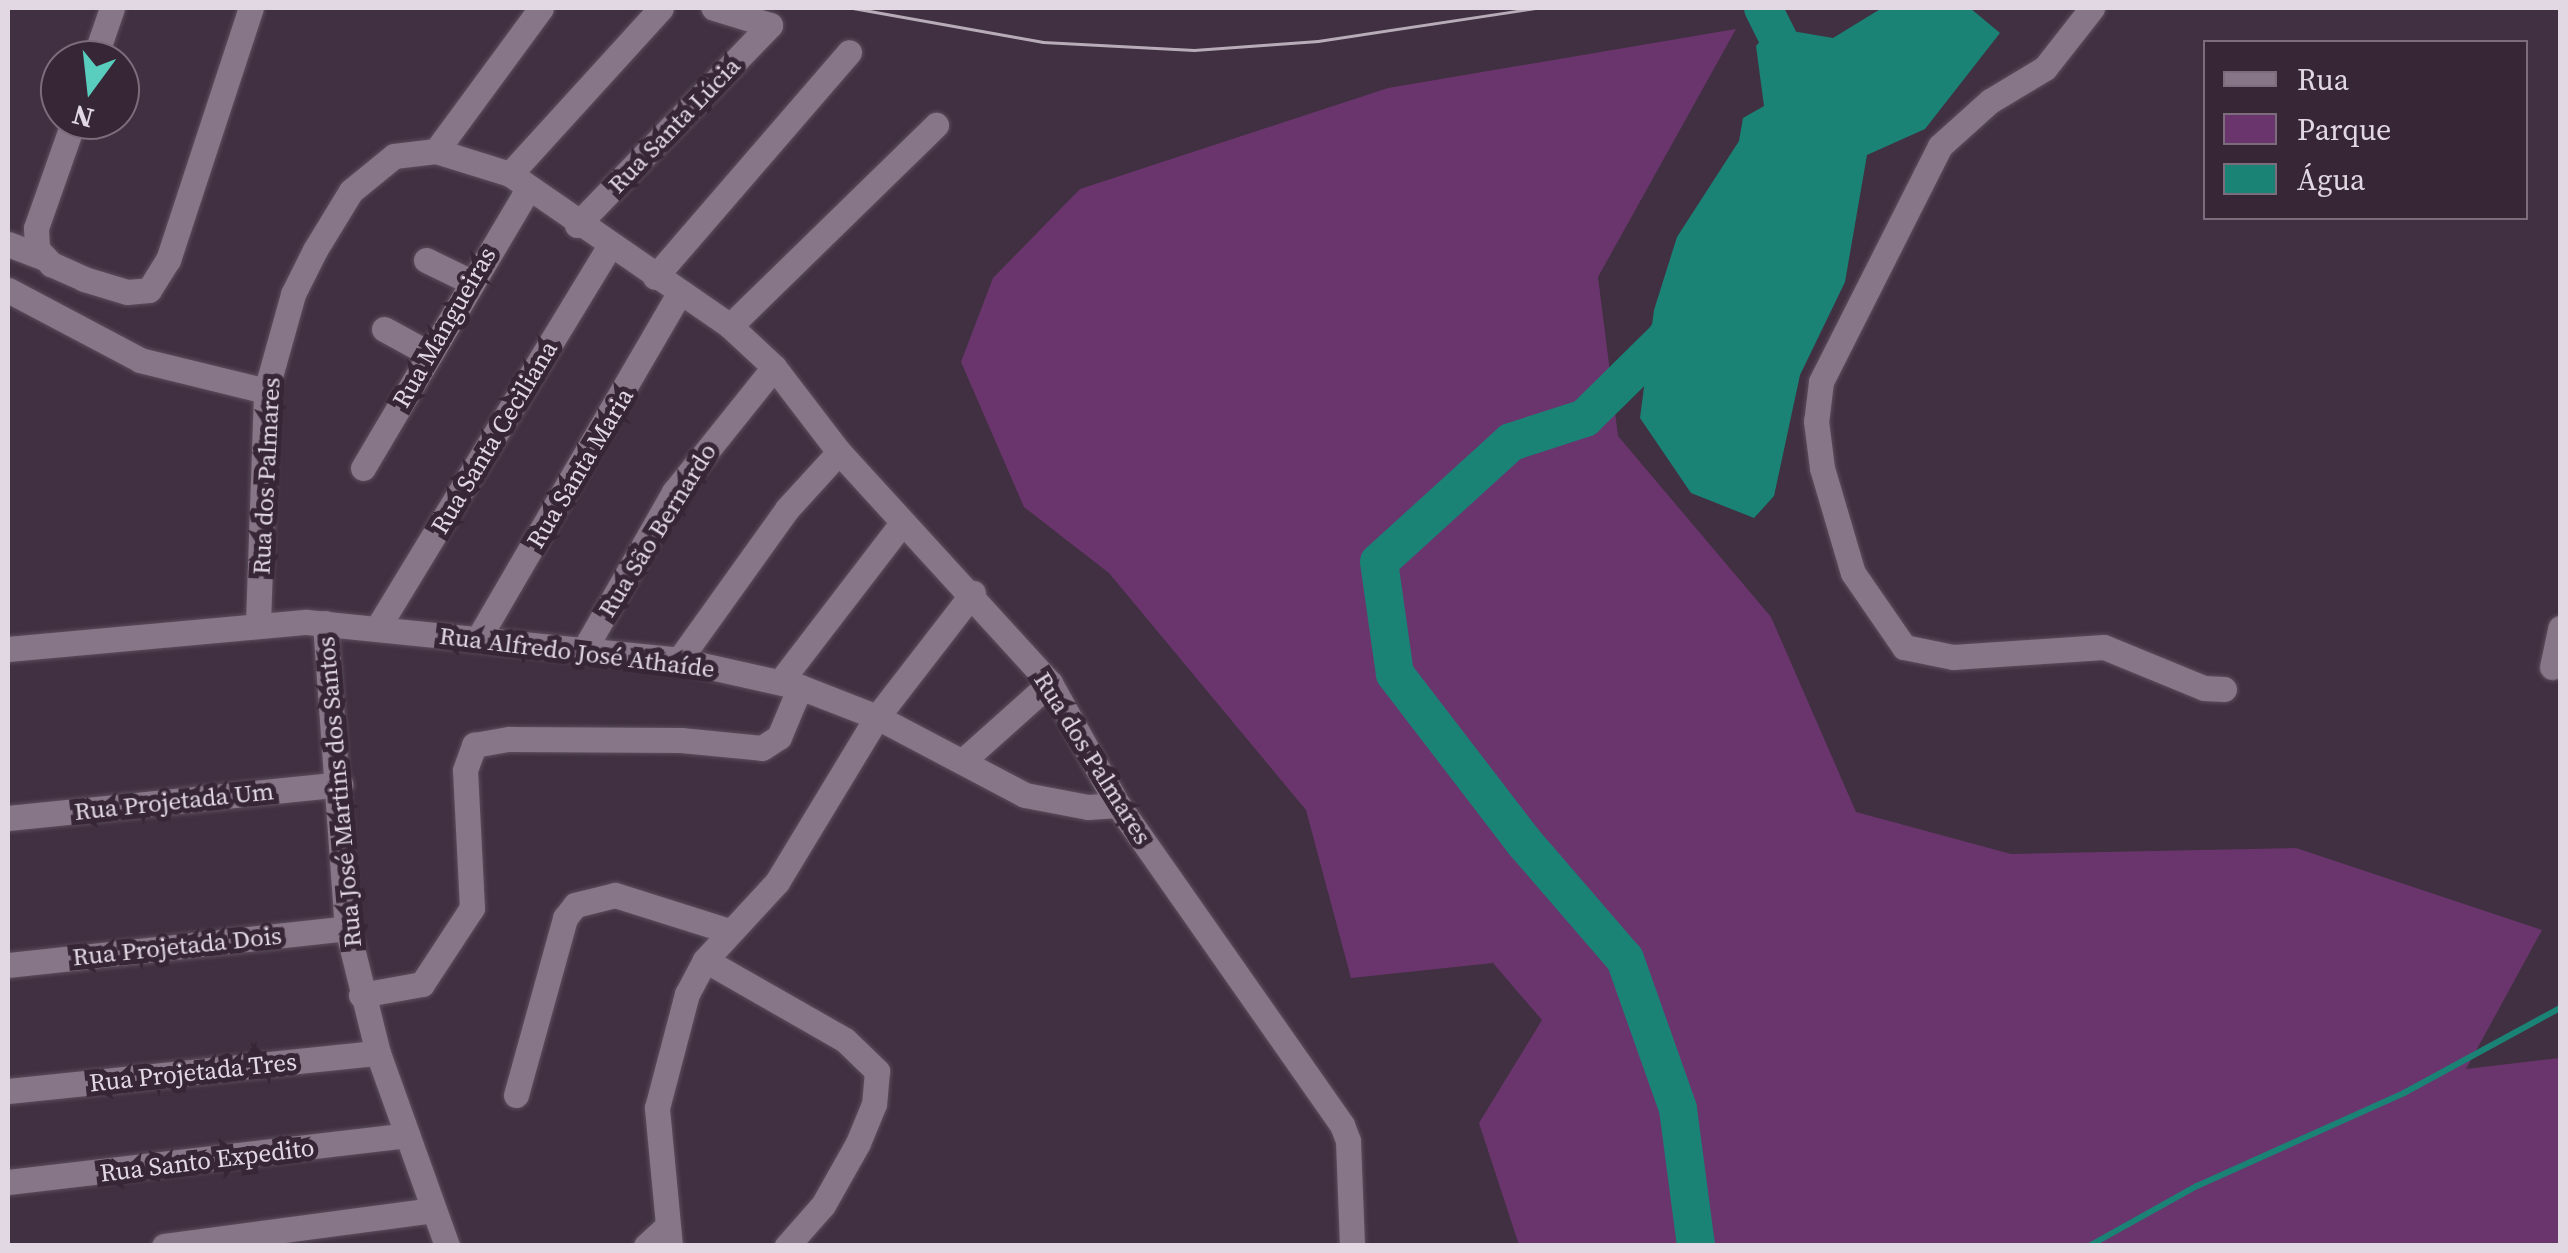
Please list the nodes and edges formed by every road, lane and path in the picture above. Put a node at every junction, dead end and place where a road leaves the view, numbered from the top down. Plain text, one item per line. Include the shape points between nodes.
1 (112, 8) edge
2 (251, 8) edge
3 (541, 8) edge
4 (661, 8) edge
5 (714, 8) edge
6 (2092, 8) edge
7 (101, 40) edge
8 (849, 52) dead end
9 (936, 124) dead end
10 (67, 140) edge
11 (436, 151) junction
12 (519, 180) junction
13 (577, 225) junction
14 (8, 244) edge
15 (610, 247) junction
16 (44, 258) junction
17 (426, 260) dead end
18 (654, 278) junction
19 (468, 281) junction
20 (8, 290) edge
21 (679, 294) junction
22 (730, 326) junction
23 (384, 328) dead end
24 (428, 353) junction
25 (774, 367) junction
26 (266, 391) junction
27 (838, 452) junction
28 (362, 468) dead end
29 (902, 523) junction
30 (974, 593) junction
31 (316, 622) junction
32 (258, 624) junction
33 (378, 626) junction
34 (2560, 628) edge
35 (478, 639) junction
36 (8, 649) edge
37 (584, 650) junction
38 (679, 660) junction
39 (2552, 667) dead end
40 (1050, 684) junction
41 (790, 685) junction
42 (2224, 689) dead end
43 (878, 716) junction
44 (966, 759) junction
45 (340, 784) junction
46 (1118, 806) junction
47 (8, 818) edge
48 (348, 928) junction
49 (729, 930) junction
50 (705, 960) junction
51 (8, 965) edge
52 (361, 995) junction
53 (378, 1052) junction
54 (8, 1092) edge
55 (516, 1095) dead end
56 (407, 1135) junction
57 (8, 1182) edge
58 (433, 1210) junction
59 (660, 1240) edge
60 (164, 1246) edge
61 (447, 1246) edge
62 (787, 1246) edge
63 (1352, 1246) edge

1 - 7 street
2 - 16 street via 160,279 149,290 126,292
3 - 11 street
4 - 12 street, Rua Mangueiras
5 - 13 street, Rua Santa Lúcia via 770,25
6 - 42 street via 2045,68 1990,101 1940,146 1821,382 1816,421 1822,468 1853,573 1904,647 1953,657 2104,647 2204,688
8 - 18 street
9 - 22 street
10 - 16 street via 36,228
11 - 12 street, Rua dos Palmares
11 - 26 street, Rua dos Palmares via 394,156 351,190 292,294
12 - 13 street, Rua dos Palmares
12 - 19 street, Rua Mangueiras
13 - 15 street, Rua dos Palmares
14 - 16 street
15 - 18 street, Rua dos Palmares
15 - 33 street, Rua Santa Ceciliana
17 - 19 street
18 - 21 street, Rua dos Palmares
19 - 24 street, Rua Mangueiras
20 - 26 street via 140,360
21 - 22 street, Rua dos Palmares
21 - 35 street, Rua Santa Maria
22 - 25 street, Rua dos Palmares
23 - 24 street
24 - 28 street, Rua Mangueiras
25 - 27 street, Rua dos Palmares
25 - 37 street, Rua São Bernardo via 674,492
26 - 32 street, Rua dos Palmares
27 - 29 street, Rua dos Palmares
27 - 38 street
29 - 30 street, Rua dos Palmares
29 - 41 street
30 - 40 street, Rua dos Palmares
30 - 43 street
31 - 32 street, Rua Alfredo José Athaíde
31 - 33 street, Rua Alfredo José Athaíde
31 - 45 street, Rua José Martins dos Santos
32 - 36 street, Rua Alfredo José Athaíde
33 - 35 street, Rua Alfredo José Athaíde
34 - 39 street
35 - 37 street, Rua Alfredo José Athaíde
37 - 38 street, Rua Alfredo José Athaíde
38 - 41 street, Rua Alfredo José Athaíde
40 - 44 street
40 - 46 street, Rua dos Palmares
41 - 43 street, Rua Alfredo José Athaíde
41 - 52 street via 779,737 762,748 509,738 474,745 465,770 472,908 422,984
43 - 44 street, Rua Alfredo José Athaíde
43 - 49 street via 777,882
44 - 46 street, Rua Alfredo José Athaíde via 1025,795 1056,804
45 - 47 street, Rua Projetada Um
45 - 48 street, Rua José Martins dos Santos
46 - 63 street, Rua dos Palmares via 1342,1124
48 - 51 street, Rua Projetada Dois
48 - 52 street, Rua José Martins dos Santos
49 - 50 street
49 - 55 street via 616,895 575,906 565,918
50 - 59 street via 678,1018 657,1108
50 - 62 street via 845,1040 877,1071 858,1144 822,1205
52 - 53 street, Rua José Martins dos Santos
53 - 54 street, Rua Projetada Tres
53 - 56 street, Rua José Martins dos Santos
56 - 57 street, Rua Santo Expedito
56 - 58 street, Rua José Martins dos Santos
58 - 60 street
58 - 61 street, Rua José Martins dos Santos

